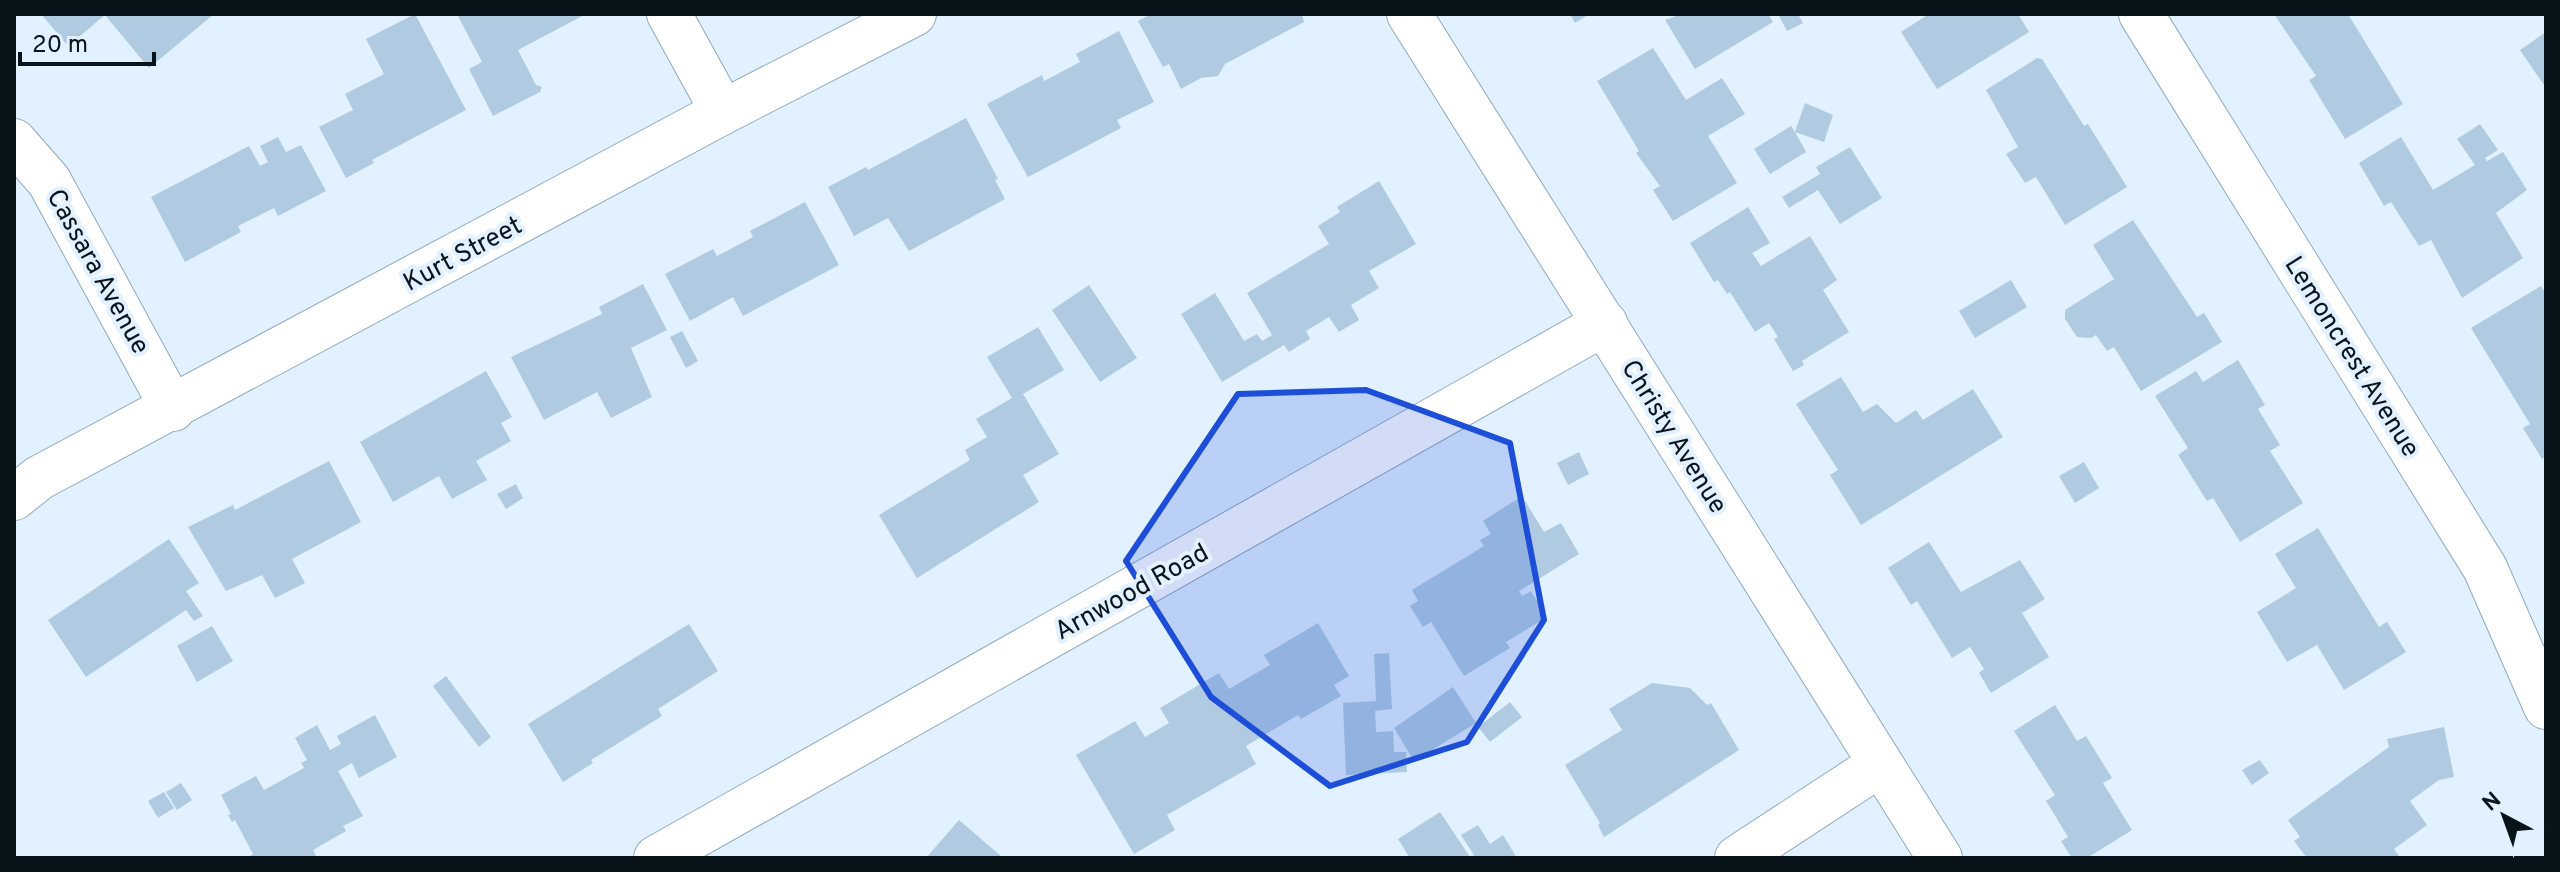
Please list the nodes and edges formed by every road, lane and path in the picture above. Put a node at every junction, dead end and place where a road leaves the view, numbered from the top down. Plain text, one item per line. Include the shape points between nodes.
1 (669, 14) edge
2 (914, 14) edge
3 (1409, 14) edge
4 (2141, 14) edge
5 (723, 112) junction
6 (14, 141) edge
7 (1605, 323) junction
8 (173, 409) junction
9 (14, 498) edge
10 (2546, 707) edge
11 (1879, 765) junction
12 (656, 858) edge
13 (1737, 858) edge
14 (1940, 858) edge

1 - 5 street
2 - 5 street, Kurt Street
3 - 7 street, Christy Avenue
4 - 10 street, Lemoncrest Avenue via 2485,568
5 - 8 street, Kurt Street
6 - 8 street, Cassara Avenue via 49,181
7 - 11 street, Christy Avenue
7 - 12 street, Arnwood Road
8 - 9 street, Kurt Street via 39,478
11 - 13 street
11 - 14 street, Christy Avenue

